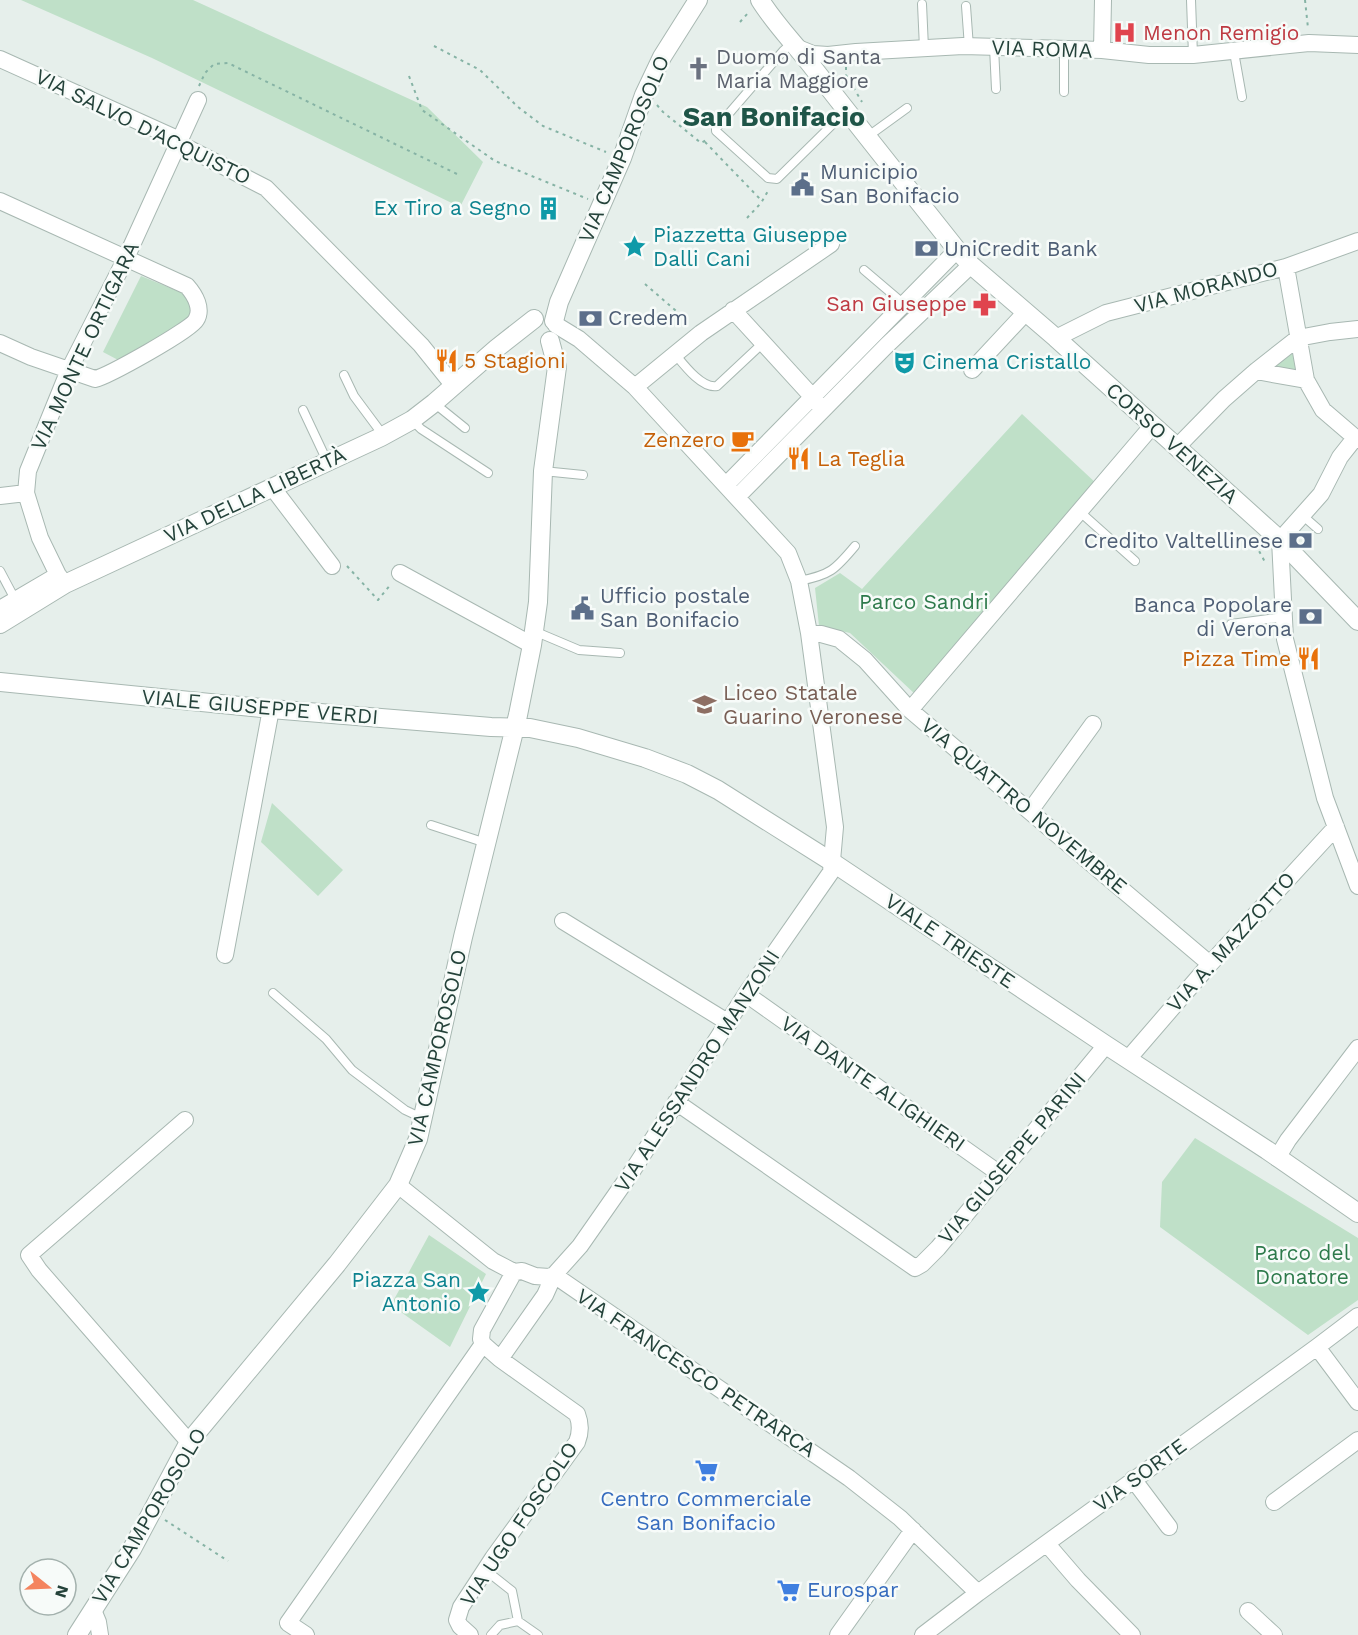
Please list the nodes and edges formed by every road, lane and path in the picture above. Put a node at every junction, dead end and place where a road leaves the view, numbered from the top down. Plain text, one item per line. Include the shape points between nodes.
1 (698, 0) edge
2 (1103, 0) edge
3 (1191, 0) edge
4 (1305, 0) edge
5 (756, 2) edge
6 (922, 4) dead end
7 (966, 6) dead end
8 (740, 22) dead end
9 (1309, 43) junction
10 (795, 45) junction
11 (1358, 45) edge
12 (434, 46) dead end
13 (969, 47) junction
14 (994, 47) junction
15 (924, 48) junction
16 (1064, 49) junction
17 (1102, 50) junction
18 (1234, 52) junction
19 (1193, 55) junction
20 (0, 59) edge
21 (850, 64) dead end
22 (409, 76) dead end
23 (996, 89) dead end
24 (1064, 92) dead end
25 (1242, 97) dead end
26 (198, 100) joint
27 (657, 104) dead end
28 (865, 107) dead end
29 (907, 108) dead end
30 (847, 112) junction
31 (716, 131) junction
32 (867, 137) junction
33 (705, 142) junction
34 (178, 143) junction
35 (615, 155) dead end
36 (459, 175) dead end
37 (772, 179) junction
38 (0, 201) edge
39 (593, 201) dead end
40 (762, 201) junction
41 (747, 218) dead end
42 (1358, 241) edge
43 (831, 244) dead end
44 (957, 250) junction
45 (126, 258) junction
46 (971, 265) junction
47 (1286, 267) junction
48 (864, 270) dead end
49 (645, 284) dead end
50 (904, 304) junction
51 (734, 310) junction
52 (1026, 312) junction
53 (546, 328) junction
54 (1358, 329) edge
55 (701, 333) junction
56 (873, 334) junction
57 (1056, 338) junction
58 (1298, 338) junction
59 (0, 343) edge
60 (763, 343) junction
61 (886, 346) junction
62 (675, 354) junction
63 (69, 370) junction
64 (972, 370) dead end
65 (1256, 371) junction
66 (344, 375) dead end
67 (1306, 380) junction
68 (454, 386) junction
69 (635, 387) junction
70 (811, 397) junction
71 (434, 403) junction
72 (824, 409) junction
73 (303, 410) dead end
74 (412, 420) junction
75 (1153, 425) junction
76 (465, 428) dead end
77 (383, 435) junction
78 (1357, 439) edge
79 (1177, 447) junction
80 (327, 461) junction
81 (543, 471) junction
82 (488, 473) dead end
83 (583, 476) dead end
84 (726, 485) junction
85 (272, 487) junction
86 (27, 493) junction
87 (0, 496) edge
88 (738, 497) junction
89 (1078, 512) junction
90 (1302, 515) junction
91 (1318, 529) dead end
92 (1251, 537) dead end
93 (1280, 540) junction
94 (855, 546) dead end
95 (1135, 561) dead end
96 (1266, 564) dead end
97 (332, 567) joint
98 (0, 571) edge
99 (400, 573) joint
100 (61, 579) junction
101 (799, 581) junction
102 (18, 606) junction
103 (0, 609) edge
104 (1284, 617) junction
105 (1358, 621) edge
106 (0, 624) edge
107 (1231, 624) dead end
108 (809, 633) junction
109 (533, 638) junction
110 (620, 653) dead end
111 (2, 682) edge
112 (271, 709) junction
113 (910, 710) junction
114 (1093, 724) dead end
115 (515, 727) junction
116 (1030, 811) junction
117 (431, 825) dead end
118 (1336, 827) junction
119 (487, 843) junction
120 (832, 862) junction
121 (1358, 886) edge
122 (564, 921) dead end
123 (225, 955) dead end
124 (1210, 964) junction
125 (273, 993) dead end
126 (746, 994) junction
127 (729, 1023) junction
128 (1106, 1045) junction
129 (1358, 1048) edge
130 (1128, 1059) junction
131 (676, 1102) junction
132 (423, 1119) junction
133 (185, 1120) dead end
134 (1277, 1158) junction
135 (1000, 1174) junction
136 (398, 1185) junction
137 (1358, 1213) edge
138 (514, 1272) junction
139 (554, 1275) junction
140 (1358, 1316) edge
141 (483, 1344) junction
142 (1317, 1347) junction
143 (500, 1359) junction
144 (1358, 1402) edge
145 (1358, 1440) edge
146 (189, 1442) junction
147 (1134, 1479) junction
148 (1274, 1502) dead end
149 (152, 1511) junction
150 (1169, 1527) dead end
151 (913, 1530) junction
152 (1047, 1544) junction
153 (228, 1561) dead end
154 (487, 1568) junction
155 (978, 1593) junction
156 (93, 1610) junction
157 (1248, 1611) dead end
158 (518, 1621) junction
159 (77, 1635) edge
160 (100, 1635) edge
161 (306, 1635) edge
162 (470, 1635) edge
163 (491, 1635) edge
164 (538, 1635) edge
165 (838, 1635) edge
166 (923, 1635) edge
167 (1132, 1635) edge
168 (1274, 1635) edge

1 - 53 street, VIA CAMPOROSOLO via 662,57 644,95 622,158
2 - 17 street
3 - 19 lane
4 - 9 path
5 - 8 path
5 - 10 street, CORSO VENEZIA
6 - 15 lane
7 - 13 lane
9 - 11 street, VIA ROMA
9 - 18 street, VIA ROMA
10 - 15 street, VIA ROMA via 813,54 828,55
10 - 30 street, CORSO VENEZIA
10 - 31 lane
12 - 35 path via 480,70 543,126
13 - 14 street, VIA ROMA
13 - 15 street, VIA ROMA
14 - 16 street, VIA ROMA
14 - 23 lane
16 - 17 street, VIA ROMA
16 - 24 lane
17 - 19 street, VIA ROMA
18 - 19 street, VIA ROMA
18 - 25 lane
20 - 34 street, VIA SALVO D'ACQUISTO via 173,137
21 - 28 path via 846,75
22 - 39 path via 422,110 495,161
26 - 34 street, VIA MONTE ORTIGARA
26 - 36 path via 197,90 205,73 214,64 228,63
27 - 33 path via 701,143
29 - 32 lane
30 - 32 street, CORSO VENEZIA
30 - 37 lane via 777,179
31 - 33 path
31 - 37 lane
32 - 44 street, CORSO VENEZIA
33 - 40 path
34 - 45 street, VIA MONTE ORTIGARA
34 - 68 street, VIA SALVO D'ACQUISTO via 266,188 421,345
37 - 40 path
38 - 45 street
40 - 41 path
42 - 47 street, VIA MORANDO
43 - 51 street
44 - 46 street, CORSO VENEZIA
44 - 50 street
45 - 63 street, VIA MONTE ORTIGARA
45 - 63 street via 187,286 198,307 197,320 187,330 102,378
46 - 52 street, CORSO VENEZIA
46 - 61 street
47 - 57 street, VIA MORANDO via 1106,313
47 - 58 street
48 - 50 lane
49 - 55 path
50 - 56 street
51 - 55 street
51 - 60 street
52 - 57 street, CORSO VENEZIA
52 - 64 street
53 - 68 street, VIA DELLA LIBERTÀ via 497,348
53 - 69 street via 579,339
53 - 81 street, VIA CAMPOROSOLO via 557,367
54 - 58 street
55 - 62 street
56 - 61 street
56 - 70 street
57 - 75 street, CORSO VENEZIA
58 - 65 street
58 - 67 street
59 - 63 street
60 - 62 lane via 712,387
60 - 70 street
61 - 72 street
62 - 69 street
63 - 86 street, VIA MONTE ORTIGARA via 28,471
65 - 67 street
65 - 79 street
66 - 77 lane via 354,396
67 - 78 street via 1323,410
68 - 71 street, VIA DELLA LIBERTÀ
69 - 84 street
70 - 72 street
70 - 84 street
71 - 74 street, VIA DELLA LIBERTÀ
71 - 76 lane
72 - 88 street
73 - 80 lane
74 - 77 street, VIA DELLA LIBERTÀ
74 - 82 lane
75 - 79 street, CORSO VENEZIA
75 - 89 street
77 - 80 street, VIA DELLA LIBERTÀ
78 - 90 street via 1340,457 1321,494
79 - 93 street, CORSO VENEZIA
80 - 85 street, VIA DELLA LIBERTÀ
81 - 83 lane
81 - 109 street, VIA CAMPOROSOLO
84 - 88 street
85 - 97 street
85 - 100 street, VIA DELLA LIBERTÀ
86 - 87 street
86 - 100 street, VIA MONTE ORTIGARA via 40,538
88 - 101 street via 788,553
89 - 95 lane
89 - 113 street
90 - 91 lane
90 - 93 street
92 - 96 path
93 - 104 street
93 - 105 street, CORSO VENEZIA
94 - 101 lane via 839,566 820,577
97 - 99 path via 341,559 378,600
98 - 102 lane
99 - 109 street
100 - 102 street, VIA DELLA LIBERTÀ
101 - 108 street
102 - 103 street
102 - 106 street, VIA DELLA LIBERTÀ
104 - 107 lane
104 - 118 street via 1285,639 1325,798
108 - 113 street, VIA QUATTRO NOVEMBRE via 839,639 865,660
108 - 120 street via 835,827
109 - 110 lane via 579,650
109 - 115 street, VIA CAMPOROSOLO
111 - 112 street, VIALE GIUSEPPE VERDI
112 - 115 street, VIALE GIUSEPPE VERDI
112 - 123 street
113 - 116 street, VIA QUATTRO NOVEMBRE
114 - 116 street
115 - 119 street, VIA CAMPOROSOLO
115 - 120 street, VIALE TRIESTE via 578,738 687,774
116 - 124 street, VIA QUATTRO NOVEMBRE
117 - 119 lane
118 - 121 street
118 - 124 street, VIA A. MAZZOTTO
119 - 132 street, VIA CAMPOROSOLO
120 - 126 street, VIA ALESSANDRO MANZONI via 831,872
120 - 128 street, VIALE TRIESTE
122 - 127 street
124 - 130 street, VIA A. MAZZOTTO
125 - 132 lane via 326,1040 352,1070
126 - 127 street, VIA ALESSANDRO MANZONI
126 - 135 street, VIA DANTE ALIGHIERI
127 - 131 street, VIA ALESSANDRO MANZONI
128 - 130 street, VIALE TRIESTE
128 - 135 street, VIA GIUSEPPE PARINI
129 - 134 street
130 - 134 street, VIALE TRIESTE
131 - 135 street, VIA GIUSEPPE PARINI via 915,1268 938,1248
131 - 139 street, VIA ALESSANDRO MANZONI via 580,1246
132 - 136 street, VIA CAMPOROSOLO
133 - 146 street via 29,1255
134 - 137 street, VIALE TRIESTE
136 - 138 street, VIA FRANCESCO PETRARCA via 493,1261
136 - 146 street, VIA CAMPOROSOLO
138 - 139 street, VIA FRANCESCO PETRARCA
138 - 141 street via 482,1330
139 - 143 street, VIA ALESSANDRO MANZONI via 545,1295
139 - 151 street, VIA FRANCESCO PETRARCA via 849,1478
140 - 142 street, VIA SORTE
141 - 143 street, VIA UGO FOSCOLO
141 - 161 street via 288,1623
142 - 144 street
142 - 147 street, VIA SORTE
143 - 154 street, VIA UGO FOSCOLO via 577,1414 580,1428 577,1442
145 - 148 street
146 - 149 street, VIA CAMPOROSOLO
147 - 150 street
147 - 152 street, VIA SORTE
149 - 153 path
149 - 156 street, VIA CAMPOROSOLO
151 - 155 street, VIA FRANCESCO PETRARCA
151 - 165 street
152 - 155 street, VIA SORTE
152 - 167 street
154 - 158 lane via 512,1591
154 - 162 street, VIA UGO FOSCOLO via 461,1606 457,1620
155 - 166 street, VIA SORTE
156 - 159 street, VIA CAMPOROSOLO
156 - 160 street
157 - 168 street
158 - 163 lane via 500,1625
158 - 164 lane

